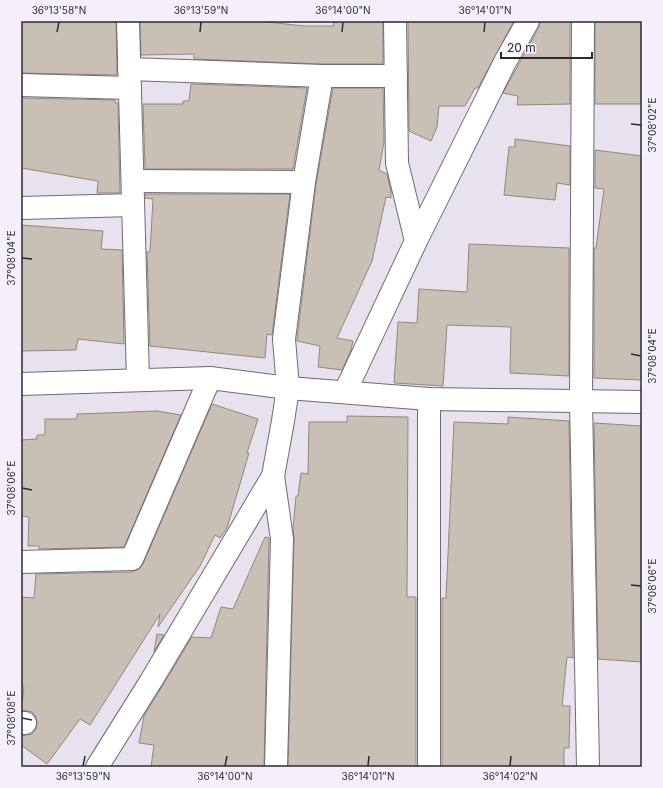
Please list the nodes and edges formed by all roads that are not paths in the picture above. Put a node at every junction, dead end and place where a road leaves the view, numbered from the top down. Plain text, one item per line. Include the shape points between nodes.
1 (128, 21) edge
2 (395, 21) edge
3 (528, 21) edge
4 (583, 21) edge
5 (322, 76) junction
6 (396, 76) junction
7 (130, 78) junction
8 (21, 85) edge
9 (133, 181) junction
10 (304, 182) junction
11 (133, 206) junction
12 (21, 208) edge
13 (416, 241) junction
14 (210, 378) junction
15 (138, 380) junction
16 (21, 384) edge
17 (288, 388) junction
18 (345, 392) junction
19 (429, 400) junction
20 (581, 401) junction
21 (642, 402) edge
22 (273, 476) junction
23 (21, 562) edge
24 (106, 762) edge
25 (276, 767) edge
26 (429, 767) edge
27 (588, 767) edge

1 - 7 street
2 - 6 street
3 - 13 street
4 - 20 street
5 - 6 street
5 - 7 street
5 - 10 street
6 - 13 street via 397,163
7 - 8 street
7 - 9 street
9 - 10 street
9 - 11 street
10 - 17 street via 284,339
11 - 12 street
11 - 15 street
13 - 18 street
14 - 15 street
14 - 17 street
14 - 23 street via 132,559
15 - 16 street
17 - 18 street
17 - 22 street
18 - 19 street
19 - 20 street
19 - 26 street
20 - 21 street
20 - 27 street
22 - 24 street
22 - 25 street via 282,539

